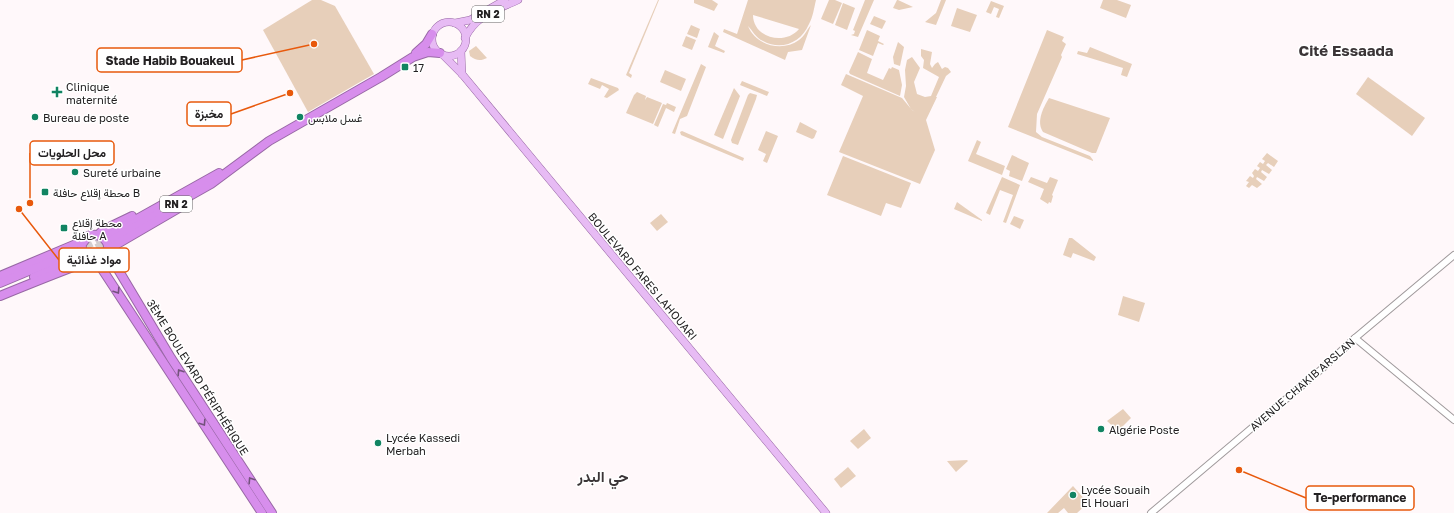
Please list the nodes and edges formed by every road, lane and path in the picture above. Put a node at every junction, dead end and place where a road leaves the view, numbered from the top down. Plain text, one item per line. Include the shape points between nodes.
1 (505, 0) edge
2 (518, 0) edge
3 (455, 23) junction
4 (432, 34) junction
5 (465, 38) junction
6 (461, 50) junction
7 (441, 54) junction
8 (412, 57) junction
9 (462, 74) junction
10 (207, 182) junction
11 (98, 235) junction
12 (114, 239) junction
13 (83, 241) junction
14 (107, 251) junction
15 (1454, 254) edge
16 (77, 258) junction
17 (95, 262) junction
18 (115, 264) junction
19 (0, 276) edge
20 (0, 284) edge
21 (0, 292) edge
22 (0, 296) edge
23 (1355, 338) junction
24 (1454, 420) edge
25 (262, 513) edge
26 (272, 513) edge
27 (826, 513) edge
28 (1151, 513) edge

1 - 3 main road, RN 2 via 470,20
2 - 5 main road, RN 2 via 480,18
3 - 4 main road via 442,23
3 - 5 main road via 462,29
4 - 7 main road via 432,43
4 - 8 highway, RN 2 via 426,44
5 - 6 main road
6 - 7 main road via 452,55
6 - 9 main road
7 - 8 highway, RN 2 via 428,52
7 - 9 main road, BOULEVARD FARES LAHOUARI
8 - 10 highway, RN 2 via 269,141
9 - 27 main road, BOULEVARD FARES LAHOUARI
10 - 11 highway via 182,187
10 - 12 highway, RN 2
10 - 12 highway via 191,201
11 - 13 highway via 88,236
11 - 14 highway via 106,240
12 - 14 highway
12 - 18 highway
13 - 17 highway via 83,253
13 - 19 highway
14 - 17 highway
14 - 18 highway, 3ÈME BOULEVARD PÉRIPHÉRIQUE
15 - 23 main road, AVENUE CHAKIB ARSLAN
16 - 17 highway
16 - 20 highway
16 - 21 highway
16 - 22 highway
17 -> 25 highway
26 -> 18 highway, 3ÈME BOULEVARD PÉRIPHÉRIQUE via 170,358
23 - 24 main road
23 - 28 main road, AVENUE CHAKIB ARSLAN

